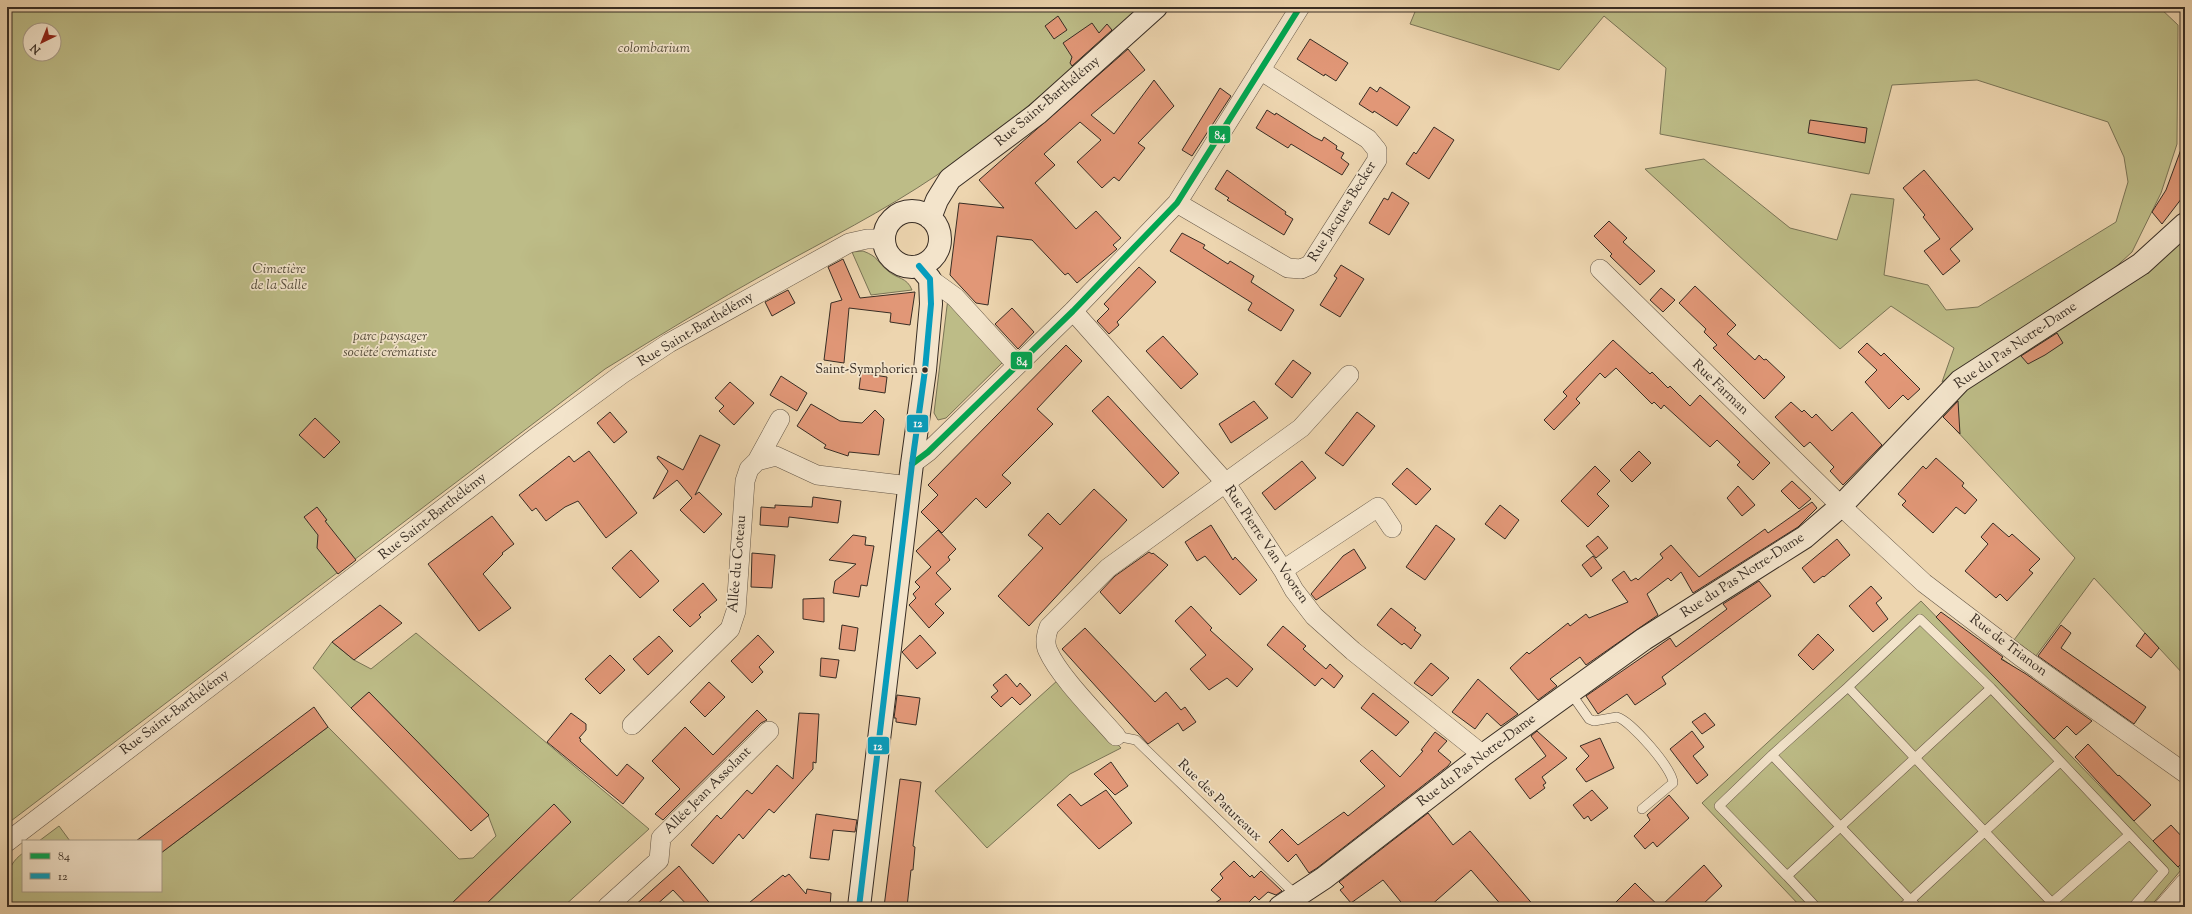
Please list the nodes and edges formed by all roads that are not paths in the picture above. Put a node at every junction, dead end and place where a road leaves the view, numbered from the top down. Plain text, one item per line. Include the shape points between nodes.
1 (1156, 7) edge
2 (1300, 7) edge
3 (1260, 70) junction
4 (1177, 203) junction
5 (930, 218) junction
6 (2185, 224) edge
7 (884, 239) junction
8 (1600, 269) dead end
9 (925, 272) junction
10 (1073, 311) junction
11 (1017, 365) junction
12 (1349, 375) dead end
13 (780, 419) dead end
14 (757, 461) junction
15 (912, 464) junction
16 (1225, 482) junction
17 (910, 486) junction
18 (1841, 506) junction
19 (1392, 528) dead end
20 (1283, 570) junction
21 (1848, 687) junction
22 (1991, 688) junction
23 (1570, 692) junction
24 (632, 725) dead end
25 (769, 730) dead end
26 (1116, 736) joint
27 (1483, 755) junction
28 (1772, 755) junction
29 (1914, 759) junction
30 (2060, 762) junction
31 (2185, 773) edge
32 (1642, 809) dead end
33 (1840, 827) junction
34 (1984, 831) junction
35 (2129, 834) junction
36 (7, 842) edge
37 (1787, 876) junction
38 (2185, 884) edge
39 (1289, 901) edge
40 (1913, 904) edge
41 (2052, 905) edge
42 (607, 907) edge
43 (858, 907) edge
44 (1816, 907) edge
45 (1903, 907) edge
46 (2133, 907) edge
47 (2164, 907) edge

1 - 5 street, Rue Saint-Barthélémy via 1037,114 950,179
2 - 3 street
3 - 4 street
3 - 4 street, Rue Jacques Becker via 1368,139 1377,150 1377,160 1310,265 1301,269 1288,268
4 - 10 street
5 - 7 street via 914,211 901,214 890,222
5 - 9 street via 938,228 940,241
6 - 18 street, Rue du Pas Notre-Dame via 2141,264 1960,381
7 - 9 street via 895,261
7 - 36 street, Rue Saint-Barthélémy via 867,238 849,243 682,336 622,374
8 - 18 street, Rue Farman
9 - 11 street via 955,297
9 - 15 street via 931,304 926,370
10 - 11 street
10 - 16 street, Rue Pierre Van Vooren
11 - 15 street via 928,452
12 - 16 street via 1301,428
13 - 14 street, Allée du Coteau
14 - 17 street via 776,456 817,475
14 - 24 street, Allée du Coteau via 749,469 745,481 736,611 730,629
15 - 17 street
16 - 20 street, Rue Pierre Van Vooren
16 - 26 street via 1108,568 1049,627 1045,637 1047,650 1057,666
17 - 43 street
18 - 23 street, Rue du Pas Notre-Dame via 1806,537 1644,639
18 - 31 street, Rue de Trianon via 1924,583 2021,657
19 - 20 street via 1378,507
20 - 27 street, Rue Pierre Van Vooren via 1294,590 1314,616 1353,651
21 - 22 lane via 1920,619
21 - 28 lane
21 - 29 lane
22 - 29 lane
22 - 30 lane
23 - 27 street, Rue du Pas Notre-Dame
23 - 32 lane via 1589,719 1594,721 1617,717 1635,729 1669,773 1673,783
25 - 42 street, Allée Jean Assolant via 661,838 659,860
26 - 39 lane, Rue des Patureaux via 1136,740
27 - 39 street, Rue du Pas Notre-Dame via 1324,878
28 - 33 lane
28 - 37 lane via 1719,806
29 - 33 lane
29 - 34 lane
30 - 34 lane
30 - 35 lane
33 - 37 lane
33 - 40 lane
34 - 40 lane
34 - 41 lane
35 - 41 lane
35 - 46 lane via 2164,871
37 - 44 lane
38 - 47 street
40 - 45 lane

